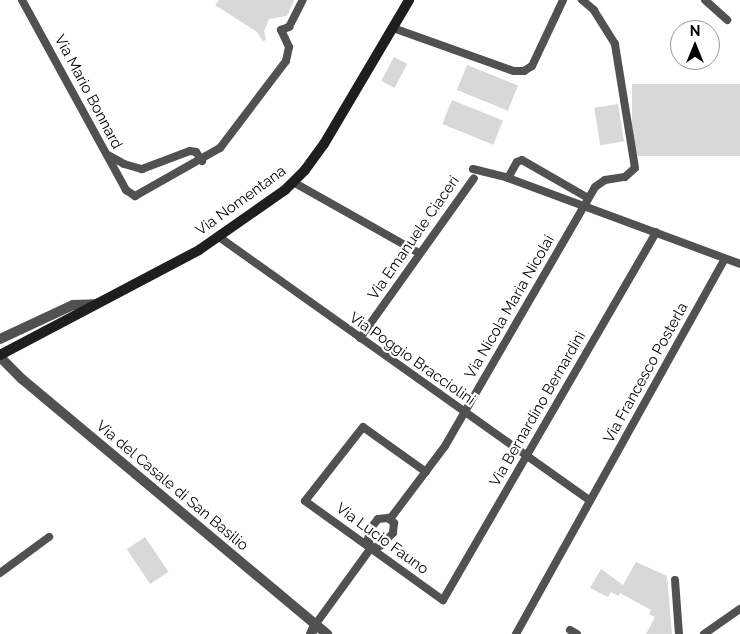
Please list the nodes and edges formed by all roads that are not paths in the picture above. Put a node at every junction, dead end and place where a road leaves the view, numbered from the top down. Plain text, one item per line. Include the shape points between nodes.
1 (22, 0) edge
2 (303, 0) edge
3 (409, 0) edge
4 (563, 0) edge
5 (582, 0) edge
6 (705, 0) edge
7 (727, 20) dead end
8 (394, 28) junction
9 (105, 152) junction
10 (202, 161) junction
11 (473, 169) dead end
12 (474, 178) dead end
13 (508, 178) junction
14 (293, 182) junction
15 (588, 198) junction
16 (584, 206) junction
17 (656, 232) junction
18 (218, 237) junction
19 (419, 253) junction
20 (725, 259) junction
21 (740, 264) edge
22 (96, 304) junction
23 (360, 338) junction
24 (0, 339) edge
25 (0, 356) edge
26 (0, 372) edge
27 (16, 374) junction
28 (464, 413) junction
29 (526, 456) junction
30 (426, 472) junction
31 (590, 501) junction
32 (390, 519) junction
33 (49, 537) dead end
34 (371, 548) junction
35 (0, 573) edge
36 (675, 580) dead end
37 (443, 600) joint
38 (740, 609) edge
39 (313, 629) edge
40 (326, 634) edge
41 (516, 634) edge
42 (678, 634) edge
43 (704, 634) edge

1 - 9 street, Via Mario Bonnard
2 - 10 street via 289,27 281,30 289,49 283,65 220,148
3 - 8 main road, Via Nomentana
4 - 8 street via 532,66 524,71 514,71
5 - 15 street, Via Nicola Maria Nicolai via 594,10 615,44 635,168 633,172 599,182
6 - 7 street
8 - 14 main road, Via Nomentana via 326,140
9 - 10 street via 119,162 137,168 156,166 190,151 195,151
9 - 10 street, Via Mario Bonnard via 126,190 133,196
11 - 13 street
12 - 19 street, Via Emanuele Ciaceri
13 - 15 street via 517,162 522,160
13 - 16 street
14 - 18 main road, Via Nomentana
14 - 19 street
15 - 16 street, Via Nicola Maria Nicolai
16 - 17 street
16 - 28 street, Via Nicola Maria Nicolai
17 - 20 street
17 - 29 street, Via Bernardino Bernardini
18 - 22 main road, Via Nomentana
18 - 23 street, Via Poggio Bracciolini
19 - 23 street, Via Emanuele Ciaceri
20 - 21 street
20 - 31 street, Via Francesco Posterla
22 - 24 street, Via Nomentana via 73,305
22 - 25 main road, Via Nomentana
23 - 28 street, Via Poggio Bracciolini
25 - 27 street, Via del Casale di San Basilio
26 - 27 street
27 - 39 street, Via del Casale di San Basilio
28 - 29 street, Via Poggio Bracciolini
28 - 30 street, Via Nicola Maria Nicolai
29 - 31 street, Via Poggio Bracciolini
29 - 37 street, Via Bernardino Bernardini
30 - 32 street, Via Nicola Maria Nicolai
30 - 34 street, Via Lucio Fauno via 363,426 304,501
31 - 41 street, Via Francesco Posterla
32 - 34 street via 395,525 393,533 380,546
32 - 34 street via 381,518 371,528 368,539
33 - 35 street
34 - 37 street, Via Lucio Fauno
34 - 39 street
36 - 42 street
38 - 43 street
39 - 40 street, Via del Casale di San Basilio

